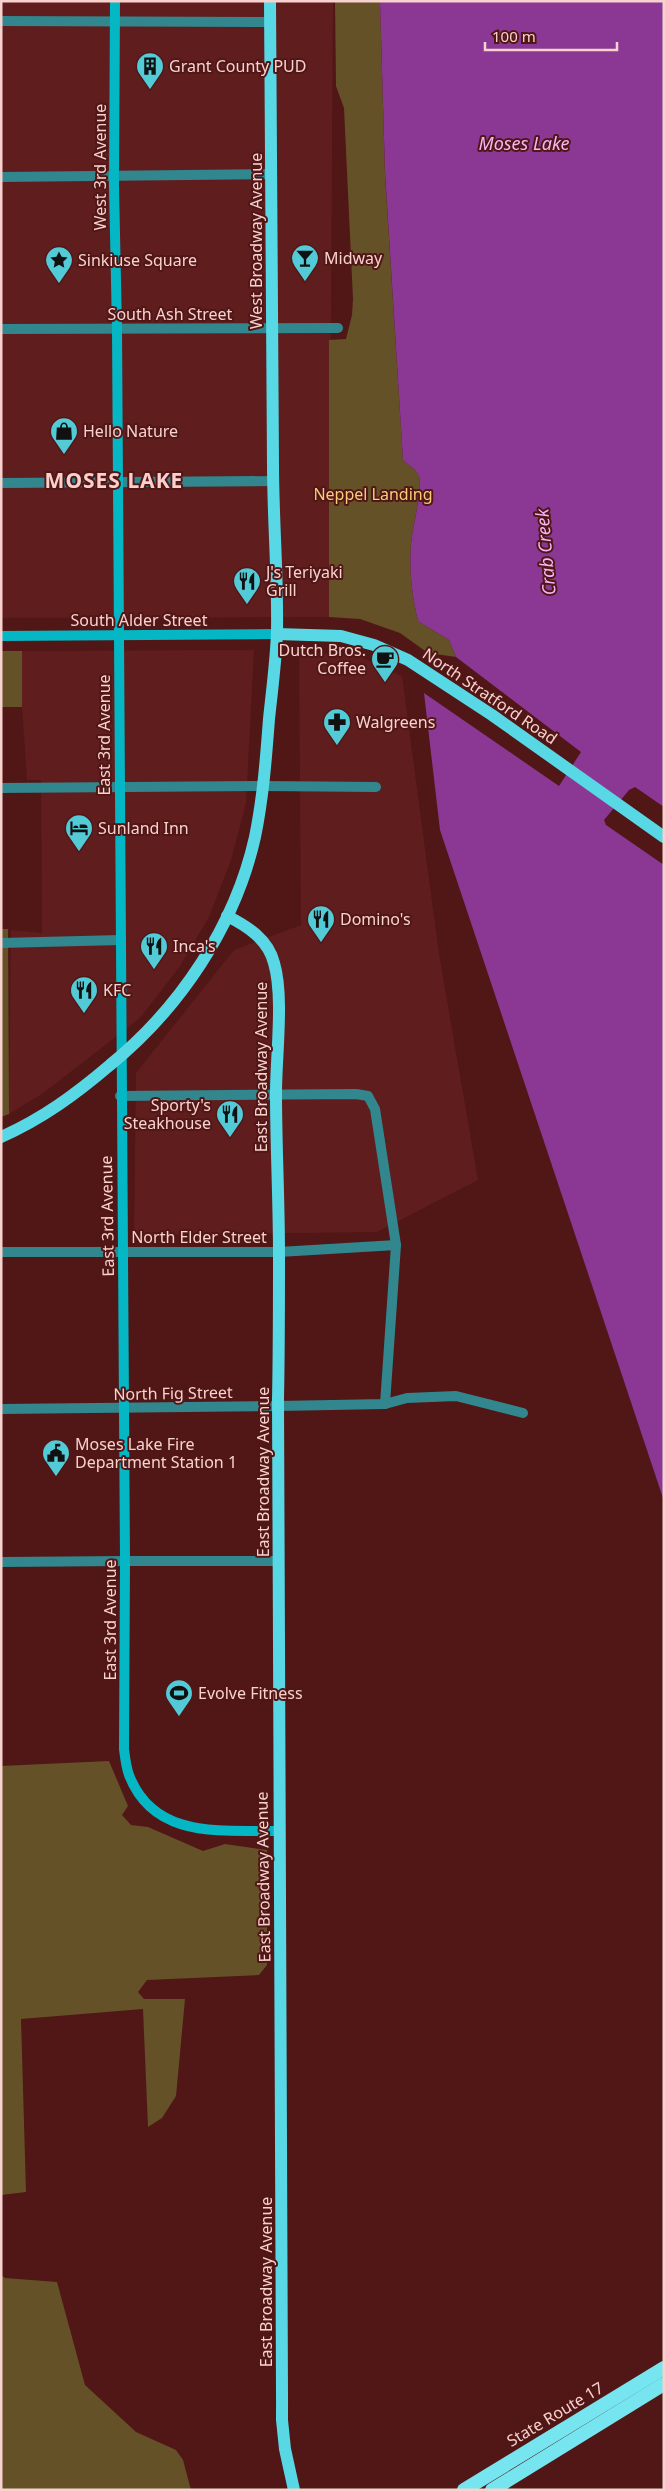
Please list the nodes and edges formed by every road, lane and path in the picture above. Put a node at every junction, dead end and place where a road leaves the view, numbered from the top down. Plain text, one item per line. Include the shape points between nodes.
1 (115, 1) edge
2 (270, 1) edge
3 (1, 21) edge
4 (115, 22) junction
5 (270, 22) junction
6 (272, 174) junction
7 (1, 177) edge
8 (114, 177) junction
9 (338, 328) dead end
10 (1, 329) edge
11 (117, 329) junction
12 (272, 329) junction
13 (118, 482) junction
14 (273, 482) junction
15 (1, 483) edge
16 (277, 634) junction
17 (118, 635) junction
18 (1, 636) edge
19 (264, 786) junction
20 (376, 787) dead end
21 (1, 788) edge
22 (119, 788) junction
23 (664, 837) edge
24 (227, 916) junction
25 (121, 940) junction
26 (1, 943) edge
27 (121, 1057) junction
28 (276, 1095) junction
29 (120, 1096) junction
30 (1, 1137) edge
31 (396, 1245) junction
32 (1, 1252) edge
33 (123, 1252) junction
34 (279, 1252) junction
35 (385, 1404) junction
36 (278, 1406) junction
37 (123, 1408) junction
38 (1, 1409) edge
39 (523, 1413) dead end
40 (125, 1561) junction
41 (279, 1561) junction
42 (1, 1562) edge
43 (279, 1831) junction
44 (664, 2368) edge
45 (664, 2384) edge
46 (294, 2490) edge
47 (464, 2490) edge
48 (492, 2490) edge

1 - 4 main road, West 3rd Avenue
2 - 5 main road, West Broadway Avenue
3 - 4 street
4 - 5 street
4 - 8 main road, West 3rd Avenue
5 - 6 main road, West Broadway Avenue
6 - 8 street
6 - 12 main road, West Broadway Avenue
7 - 8 street
8 - 11 main road, West 3rd Avenue
9 - 12 street, South Ash Street
10 - 11 street, South Ash Street
11 - 12 street, South Ash Street
11 - 13 main road, West 3rd Avenue
12 - 14 main road, West Broadway Avenue
13 - 14 street
13 - 15 street
13 - 17 main road, East 3rd Avenue
14 - 16 main road
16 - 17 main road, South Alder Street
16 - 19 main road
16 - 23 main road, North Stratford Road via 341,636 374,645 408,660 492,715
17 - 18 main road, South Alder Street
17 - 22 main road, East 3rd Avenue
19 - 20 street
19 - 22 street
19 - 24 main road via 248,863
21 - 22 street
22 - 25 main road, East 3rd Avenue
24 - 27 main road via 194,975 148,1032
24 - 28 main road, East Broadway Avenue via 254,933 274,959 278,982
25 - 26 street
25 - 27 main road, East 3rd Avenue
27 - 29 main road, East 3rd Avenue
27 - 30 main road via 58,1107
28 - 29 street
28 - 31 street via 368,1096 379,1131
28 - 34 main road, East Broadway Avenue
29 - 33 main road, East 3rd Avenue
31 - 34 street, North Elder Street
31 - 35 street
32 - 33 street, North Elder Street
33 - 34 street, North Elder Street
33 - 37 main road, East 3rd Avenue
34 - 36 main road, East Broadway Avenue
35 - 36 street, North Fig Street
35 - 39 street, North Fig Street via 407,1398 456,1396
36 - 37 street, North Fig Street
36 - 41 main road, East Broadway Avenue
37 - 38 street, North Fig Street
37 - 40 main road, East 3rd Avenue
40 - 41 street
40 - 42 street
40 - 43 main road, East 3rd Avenue via 124,1749 128,1774 137,1791 164,1818 185,1827
41 - 43 main road, East Broadway Avenue
43 - 46 main road, East Broadway Avenue via 282,2420
44 - 47 highway, State Route 17
45 - 48 highway, State Route 17

